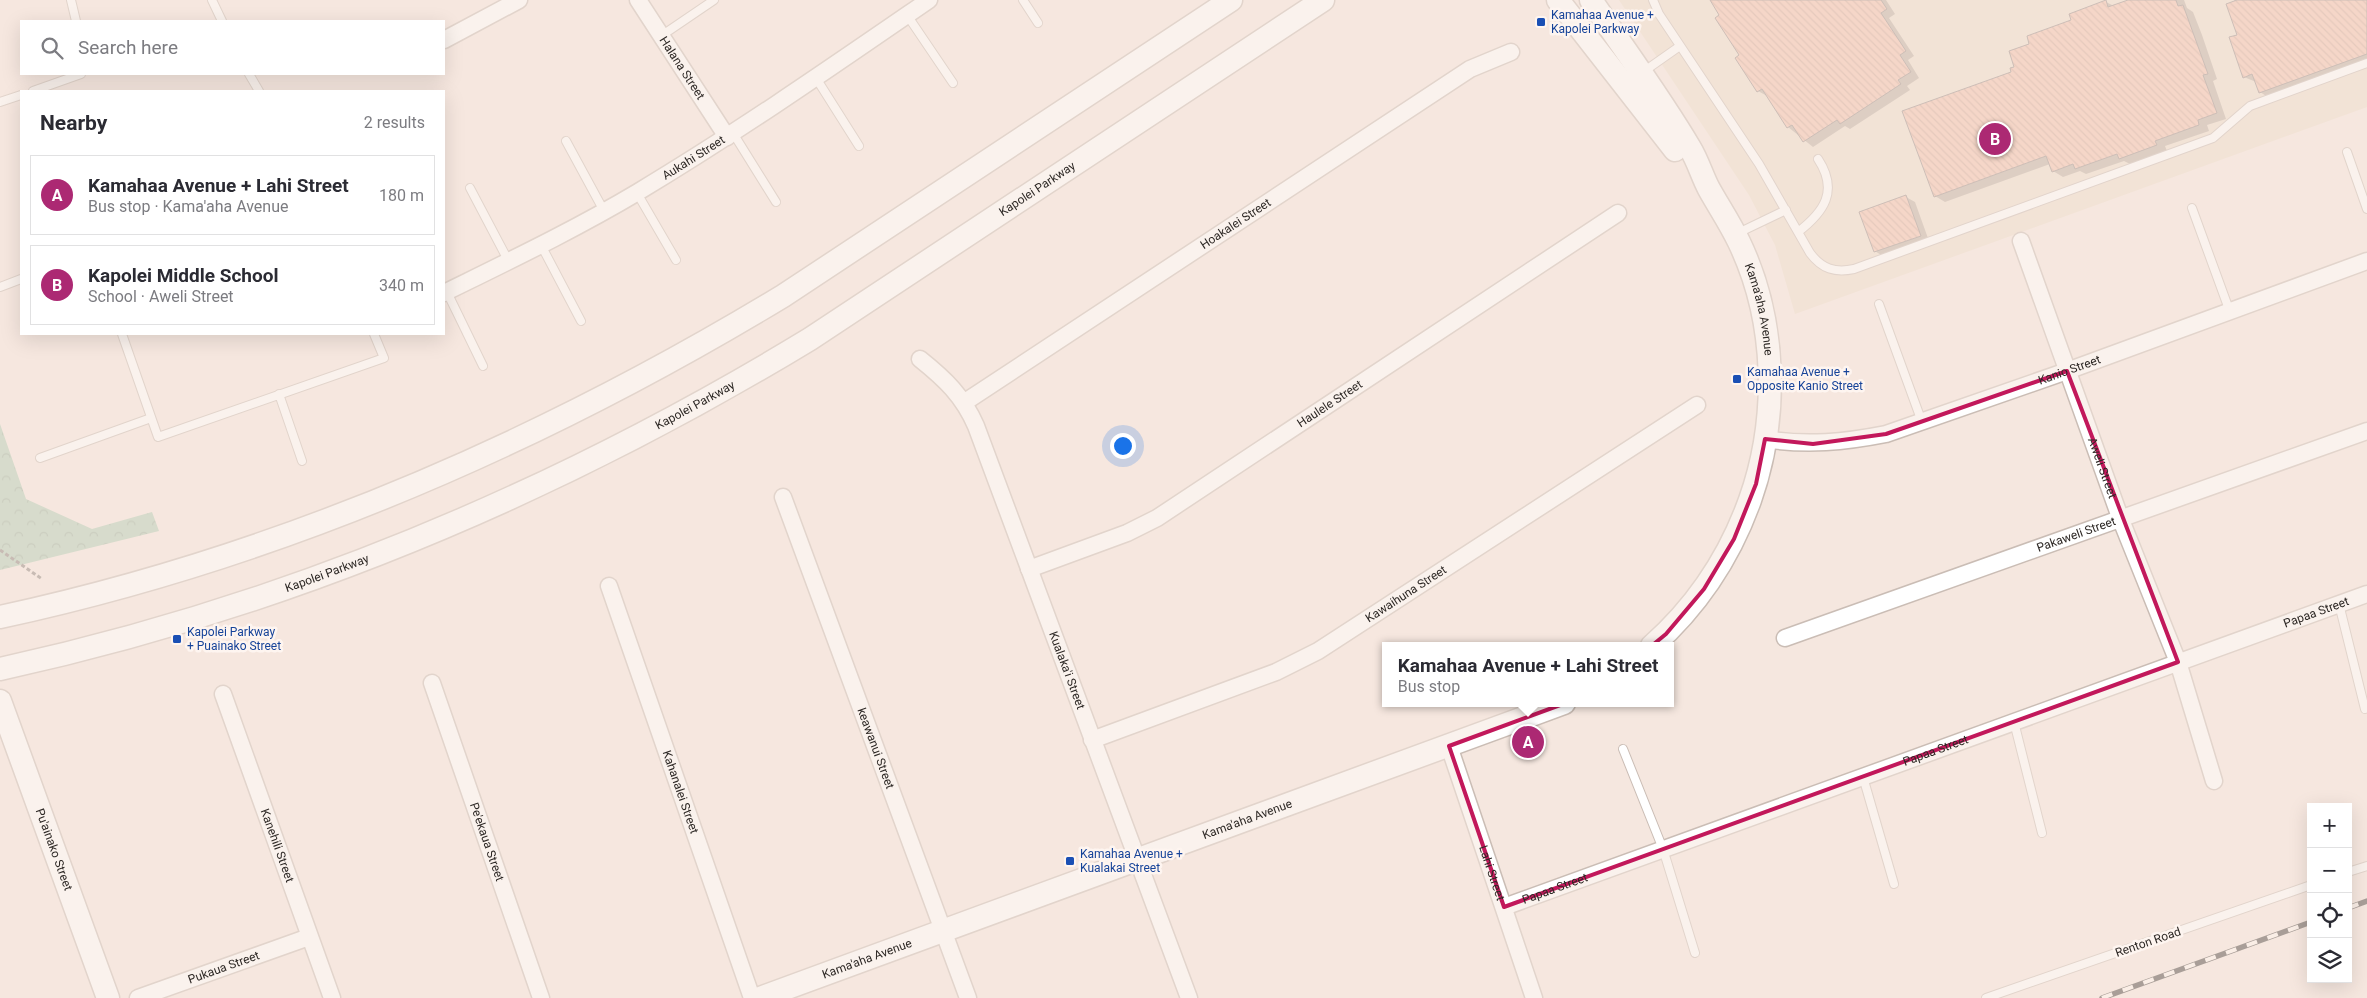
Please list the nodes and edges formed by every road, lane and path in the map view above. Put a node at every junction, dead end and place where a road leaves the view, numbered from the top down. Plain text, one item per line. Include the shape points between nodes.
1 (71, 0) edge
2 (212, 0) edge
3 (519, 0) edge
4 (638, 0) edge
5 (714, 0) edge
6 (929, 0) edge
7 (1023, 0) edge
8 (1231, 0) edge
9 (1323, 0) edge
10 (1558, 0) edge
11 (1591, 0) edge
12 (1653, 0) edge
13 (907, 15) junction
14 (76, 20) edge
15 (222, 20) edge
16 (1038, 23) dead end
17 (661, 36) junction
18 (445, 39) edge
19 (1680, 46) junction
20 (1511, 52) dead end
21 (2367, 63) edge
22 (78, 75) edge
23 (250, 75) edge
24 (816, 78) junction
25 (1632, 79) junction
26 (953, 83) dead end
27 (38, 90) edge
28 (258, 90) edge
29 (20, 95) edge
30 (0, 102) edge
31 (730, 135) junction
32 (566, 141) dead end
33 (859, 146) dead end
34 (2346, 152) dead end
35 (1818, 159) dead end
36 (470, 188) dead end
37 (637, 193) junction
38 (776, 202) dead end
39 (2192, 208) dead end
40 (2367, 209) edge
41 (1786, 210) junction
42 (604, 211) junction
43 (1618, 214) dead end
44 (1798, 232) junction
45 (1735, 234) junction
46 (2021, 241) dead end
47 (541, 245) junction
48 (676, 260) dead end
49 (2367, 261) edge
50 (509, 262) junction
51 (20, 279) edge
52 (0, 287) edge
53 (446, 293) edge
54 (1879, 304) dead end
55 (2230, 312) junction
56 (581, 321) dead end
57 (122, 335) edge
58 (374, 335) edge
59 (920, 359) dead end
60 (483, 366) dead end
61 (2067, 371) junction
62 (279, 394) junction
63 (964, 402) junction
64 (1697, 405) dead end
65 (151, 418) junction
66 (1922, 422) junction
67 (2367, 432) edge
68 (1765, 440) junction
69 (40, 458) dead end
70 (302, 461) dead end
71 (783, 497) dead end
72 (2121, 520) junction
73 (0, 550) edge
74 (1029, 569) junction
75 (42, 579) dead end
76 (609, 586) dead end
77 (2367, 594) edge
78 (2340, 604) junction
79 (0, 617) edge
80 (1785, 638) dead end
81 (1656, 642) edge
82 (2178, 662) junction
83 (0, 668) edge
84 (432, 683) dead end
85 (223, 694) dead end
86 (0, 701) edge
87 (1553, 707) edge
88 (2365, 709) dead end
89 (2014, 722) junction
90 (1092, 740) junction
91 (1450, 746) junction
92 (1623, 748) dead end
93 (1863, 777) junction
94 (2214, 781) dead end
95 (2042, 833) dead end
96 (1663, 849) junction
97 (1137, 861) junction
98 (2367, 866) edge
99 (2352, 871) edge
100 (1894, 884) dead end
101 (2307, 886) edge
102 (1504, 907) junction
103 (943, 931) junction
104 (309, 937) junction
105 (1696, 953) dead end
106 (108, 998) edge
107 (138, 998) edge
108 (332, 998) edge
109 (541, 998) edge
110 (752, 998) edge
111 (760, 998) edge
112 (968, 998) edge
113 (1189, 998) edge
114 (1534, 998) edge
115 (1986, 998) edge

1 - 14 lane
2 - 15 lane
3 - 18 street
4 - 17 street, Halana Street
5 - 17 lane
6 - 13 street, Aukahi Street
7 - 16 lane
8 - 79 main road via 783,296 702,345 559,421 403,491 270,541 148,579
9 - 83 main road, Kapolei Parkway via 810,339 718,394 582,466 422,537 268,595 104,644
10 - 25 main road, Kama'aha Avenue
11 - 25 main road, Kama'aha Avenue
12 - 19 lane
13 - 24 street, Aukahi Street
13 - 26 lane
17 - 31 street, Halana Street
19 - 25 lane
19 - 41 lane
20 - 63 street, Hoakalei Street via 1470,69
21 - 44 lane via 2250,106 2213,138 1854,269 1834,271 1824,267 1810,253
22 - 27 lane
23 - 28 lane
24 - 31 street, Aukahi Street
24 - 33 lane
25 - 45 main road, Kama'aha Avenue via 1690,148
29 - 30 lane
31 - 37 street, Aukahi Street
31 - 38 lane
32 - 42 lane
34 - 40 lane
35 - 44 lane via 1826,174 1826,200 1818,216
36 - 50 lane
37 - 42 street, Aukahi Street
37 - 48 lane
39 - 55 lane
41 - 44 lane
41 - 45 lane
42 - 47 street, Aukahi Street
43 - 74 street, Haulele Street via 1157,518 1127,533
45 - 68 main road, Kama'aha Avenue via 1751,271 1766,331 1770,393
46 - 61 street, Aweli Street
47 - 50 street, Aukahi Street
47 - 56 lane
49 - 55 street, Kanio Street
50 - 53 street, Aukahi Street
51 - 52 lane
53 - 60 lane
54 - 66 lane
55 - 61 street, Kanio Street
57 - 65 lane
58 - 62 lane via 384,358
59 - 63 street, Kualaka'i Street via 947,381
61 - 66 street, Kanio Street
61 - 72 street, Aweli Street
62 - 65 lane via 158,437
62 - 70 lane
63 - 74 street, Kualaka'i Street
64 - 90 street, Kawaihuna Street via 1318,651 1276,672
65 - 69 lane
66 - 68 street, Kanio Street via 1886,434 1835,442 1791,444
67 - 72 street, Pakaweli Street
68 - 81 main road, Kama'aha Avenue via 1756,484 1734,540 1704,589
71 - 103 street, keawanui Street
72 - 80 street, Pakaweli Street
72 - 82 street, Aweli Street
73 - 75 path
74 - 90 street, Kualaka'i Street
76 - 110 street, Kahanalei Street
77 - 78 street, Papaa Street
78 - 82 street, Papaa Street
78 - 88 lane
82 - 89 street, Papaa Street
82 - 94 street, Aweli Street
84 - 109 street, Pe'ekaua Street
85 - 104 street, Kanehili Street
86 - 106 main road, Pu'ainako Street
87 - 91 main road, Kama'aha Avenue
89 - 93 street, Papaa Street
89 - 95 lane
90 - 97 street, Kualaka'i Street
91 - 97 main road, Kama'aha Avenue
91 - 102 street, Lahi Street
92 - 96 lane
93 - 96 street, Papaa Street
93 - 100 lane
96 - 102 street, Papaa Street
96 - 105 lane
97 - 103 main road, Kama'aha Avenue
97 - 113 street, Kualaka'i Street
98 - 99 lane
101 - 115 lane, Renton Road
102 - 114 street, Lahi Street
103 - 111 main road, Kama'aha Avenue
103 - 112 street, keawanui Street
104 - 107 street, Pukaua Street
104 - 108 street, Kanehili Street

